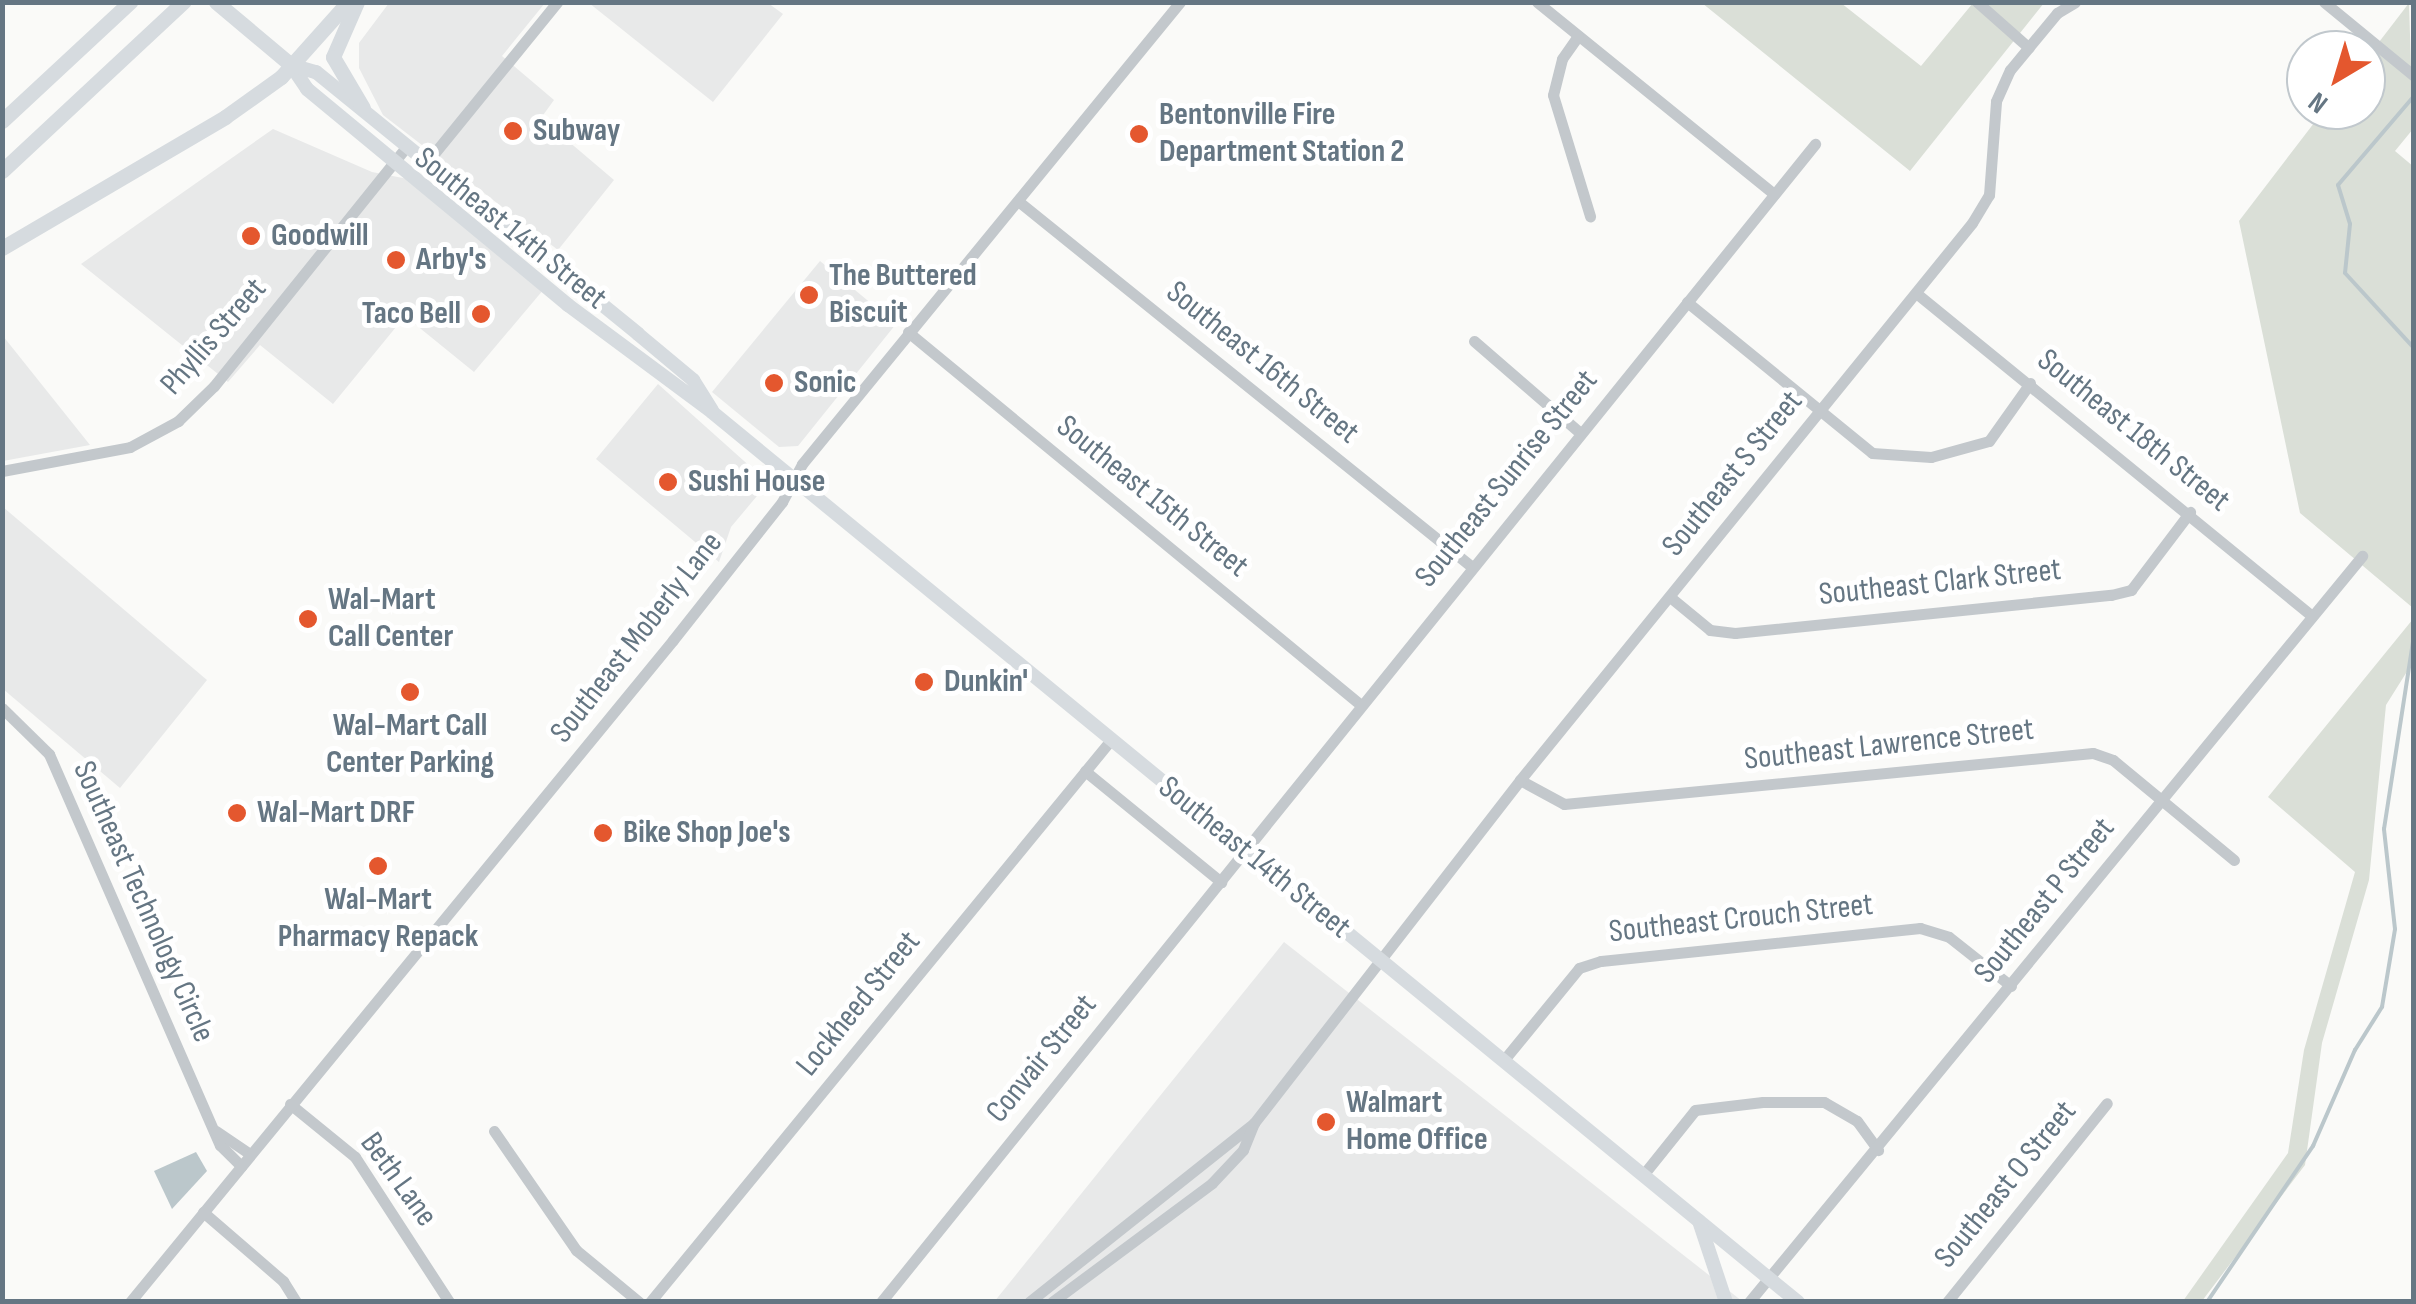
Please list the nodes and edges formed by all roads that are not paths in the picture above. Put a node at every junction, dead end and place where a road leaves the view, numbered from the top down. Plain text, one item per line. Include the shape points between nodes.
1 (130, 2) edge
2 (183, 2) edge
3 (216, 2) edge
4 (348, 2) edge
5 (357, 2) edge
6 (556, 2) edge
7 (1180, 2) edge
8 (1537, 2) edge
9 (1977, 2) edge
10 (2076, 2) edge
11 (2324, 2) edge
12 (1578, 36) junction
13 (2029, 48) junction
14 (292, 65) junction
15 (2414, 76) edge
16 (363, 108) junction
17 (2, 120) edge
18 (1815, 144) dead end
19 (408, 145) junction
20 (394, 162) junction
21 (428, 162) junction
22 (2, 171) edge
23 (1774, 194) junction
24 (1018, 201) junction
25 (1590, 216) dead end
26 (2, 248) edge
27 (1916, 293) junction
28 (1687, 302) junction
29 (908, 332) junction
30 (1474, 341) dead end
31 (2030, 383) junction
32 (712, 412) junction
33 (1818, 412) junction
34 (1579, 432) junction
35 (2, 471) edge
36 (794, 480) junction
37 (2190, 512) junction
38 (2362, 556) dead end
39 (1472, 567) junction
40 (1670, 597) junction
41 (2312, 616) junction
42 (1361, 706) junction
43 (2, 708) edge
44 (1110, 741) junction
45 (1086, 771) junction
46 (1520, 780) junction
47 (2161, 802) junction
48 (1246, 852) junction
49 (2234, 860) dead end
50 (1221, 882) junction
51 (1382, 962) junction
52 (2012, 986) junction
53 (1502, 1060) junction
54 (2107, 1102) dead end
55 (290, 1104) junction
56 (1254, 1123) junction
57 (216, 1131) junction
58 (494, 1131) dead end
59 (1878, 1150) junction
60 (250, 1154) junction
61 (240, 1166) junction
62 (1643, 1175) junction
63 (203, 1212) junction
64 (1698, 1220) junction
65 (1769, 1278) junction
66 (130, 1302) edge
67 (296, 1302) edge
68 (449, 1302) edge
69 (639, 1302) edge
70 (650, 1302) edge
71 (881, 1302) edge
72 (1029, 1302) edge
73 (1052, 1302) edge
74 (1726, 1302) edge
75 (1749, 1302) edge
76 (1798, 1302) edge
77 (1947, 1302) edge

1 - 17 highway
2 - 22 highway
3 - 14 highway, Southeast 14th Street
4 - 14 highway
5 - 16 highway via 333,57
6 - 21 street
7 - 24 street, Southeast Moberly Lane
8 - 12 street
9 - 13 street
10 - 13 street, Southeast S Street via 2056,13
11 - 15 street
12 - 23 street
12 - 25 street via 1562,59 1554,95
13 - 27 street, Southeast S Street via 1996,101 1989,194
14 - 16 main road, Southeast 14th Street via 316,72
14 - 20 main road, Southeast 14th Street via 306,88
14 - 26 highway via 201,133
16 - 19 main road, Southeast 14th Street
18 - 23 street, Southeast Sunrise Street
19 - 20 street, Phyllis Street
19 - 21 main road, Southeast 14th Street
20 - 32 main road, Southeast 14th Street via 691,402
20 - 35 street, Phyllis Street via 178,421 130,446
21 - 32 main road, Southeast 14th Street via 693,380
23 - 28 street, Southeast Sunrise Street
24 - 29 street, Southeast Moberly Lane
24 - 39 street, Southeast 16th Street
27 - 31 street, Southeast 18th Street
27 - 33 street, Southeast S Street
28 - 33 street
28 - 34 street, Southeast Sunrise Street
29 - 36 street, Southeast Moberly Lane
29 - 42 street, Southeast 15th Street
30 - 34 street
31 - 33 street via 1989,441 1931,456 1872,453
31 - 37 street, Southeast 18th Street
32 - 36 main road, Southeast 14th Street
33 - 40 street, Southeast S Street
34 - 39 street, Southeast Sunrise Street
36 - 44 main road, Southeast 14th Street
36 - 55 street, Southeast Moberly Lane via 689,621
37 - 40 street, Southeast Clark Street via 2131,590 2111,595 1734,633 1710,630
37 - 41 street, Southeast 18th Street
38 - 41 street, Southeast P Street
39 - 42 street, Southeast Sunrise Street
40 - 46 street, Southeast S Street
41 - 47 street, Southeast P Street
42 - 48 street, Southeast Sunrise Street
43 - 57 street, Southeast Technology Circle via 48,754
44 - 45 street, Lockheed Street
44 - 48 main road, Southeast 14th Street
45 - 50 street
45 - 70 street, Lockheed Street
46 - 47 street, Southeast Lawrence Street via 1564,804 2093,753 2113,760
46 - 51 street, Southeast S Street
47 - 49 street, Southeast Lawrence Street
47 - 52 street, Southeast P Street
48 - 50 street, Convair Street
48 - 51 main road, Southeast 14th Street
50 - 71 street, Convair Street
51 - 53 main road, Southeast 14th Street
51 - 56 street, Southeast S Street
52 - 53 street, Southeast Crouch Street via 1949,936 1920,928 1601,961 1579,968
52 - 59 street, Southeast P Street
53 - 62 main road, Southeast 14th Street
54 - 77 street, Southeast O Street
55 - 60 street, Southeast Moberly Lane
55 - 68 street, Beth Lane via 355,1157
56 - 72 street
56 - 73 street via 1243,1150 1212,1184
57 - 60 street
57 - 61 street, Southeast Technology Circle
58 - 69 street via 576,1250
59 - 62 street via 1857,1121 1824,1102 1764,1102 1694,1110
59 - 65 street, Southeast P Street
60 - 61 street, Southeast Moberly Lane
61 - 63 street, Southeast Moberly Lane
62 - 64 main road, Southeast 14th Street
63 - 66 street, Southeast Moberly Lane
63 - 67 street via 283,1281
64 - 65 main road, Southeast 14th Street
64 - 74 main road
65 - 75 street, Southeast P Street
65 - 76 main road, Southeast 14th Street

